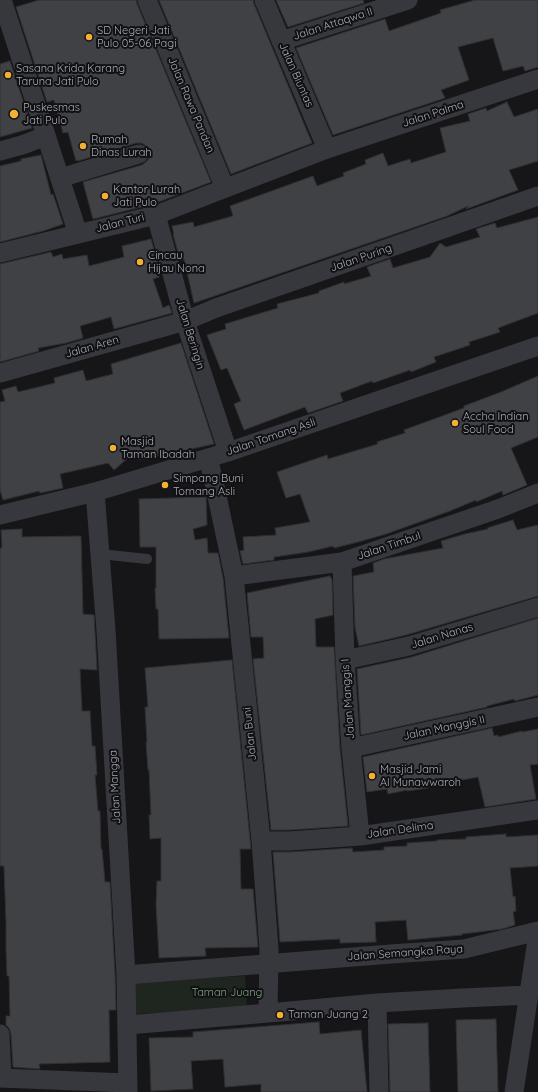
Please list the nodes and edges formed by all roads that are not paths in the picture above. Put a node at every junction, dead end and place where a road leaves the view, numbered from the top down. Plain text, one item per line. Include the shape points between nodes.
1 (2, 0) edge
2 (147, 0) edge
3 (264, 0) edge
4 (408, 0) edge
5 (7, 39) edge
6 (281, 41) junction
7 (538, 79) edge
8 (46, 136) junction
9 (328, 149) junction
10 (0, 151) edge
11 (139, 154) dead end
12 (60, 178) junction
13 (226, 188) junction
14 (538, 196) edge
15 (156, 215) junction
16 (78, 234) junction
17 (0, 253) edge
18 (185, 320) junction
19 (538, 346) edge
20 (0, 374) edge
21 (228, 452) junction
22 (208, 458) junction
23 (95, 492) junction
24 (538, 493) edge
25 (0, 515) edge
26 (100, 554) junction
27 (147, 559) dead end
28 (342, 562) junction
29 (234, 576) junction
30 (538, 607) edge
31 (345, 660) junction
32 (538, 707) edge
33 (351, 748) junction
34 (538, 810) edge
35 (360, 836) junction
36 (261, 841) junction
37 (538, 931) edge
38 (538, 934) edge
39 (269, 964) junction
40 (126, 975) junction
41 (528, 995) junction
42 (377, 1003) junction
43 (268, 1013) junction
44 (128, 1025) junction
45 (0, 1034) edge
46 (1, 1078) edge
47 (128, 1087) edge
48 (379, 1092) edge
49 (514, 1092) edge

1 - 5 street
2 - 13 street, Jalan Rawa Pandan
3 - 6 street, Jalan Bluntas
4 - 6 street, Jalan Attaqwa II
5 - 8 street
6 - 9 street, Jalan Bluntas
7 - 9 street, Jalan Palma
8 - 10 street
8 - 12 street
9 - 13 street, Jalan Turi
11 - 12 street
12 - 16 street
13 - 15 street, Jalan Turi
14 - 18 street, Jalan Puring
15 - 16 street, Jalan Turi
15 - 18 street, Jalan Beringin
16 - 17 street, Jalan Turi
18 - 20 street, Jalan Aren
18 - 21 street, Jalan Beringin
19 - 21 street, Jalan Tomang Asli
21 - 22 street, Jalan Tomang Asli
22 - 23 street, Jalan Tomang Asli
22 - 29 street, Jalan Buni
23 - 25 street, Jalan Tomang Asli
23 - 26 street, Jalan Mangga
24 - 28 street, Jalan Timbul
26 - 27 lane
26 - 40 street, Jalan Mangga
28 - 29 street, Jalan Timbul
28 - 31 street, Jalan Manggis I
29 - 36 street, Jalan Buni
30 - 31 street, Jalan Nanas via 409,646
31 - 33 street, Jalan Manggis I
32 - 33 street, Jalan Manggis II
33 - 35 street, Jalan Manggis I
34 - 35 street, Jalan Delima
35 - 36 street, Jalan Delima
36 - 39 street, Jalan Buni
37 - 39 street, Jalan Semangka Raya via 464,949
38 - 41 street
39 - 40 street, Jalan Semangka Raya
39 - 43 street, Jalan Buni
40 - 44 street, Jalan Mangga
41 - 42 street
41 - 49 street
42 - 43 street
42 - 48 street
43 - 44 street
44 - 47 street, Jalan Mangga
45 - 46 street
46 - 47 street

